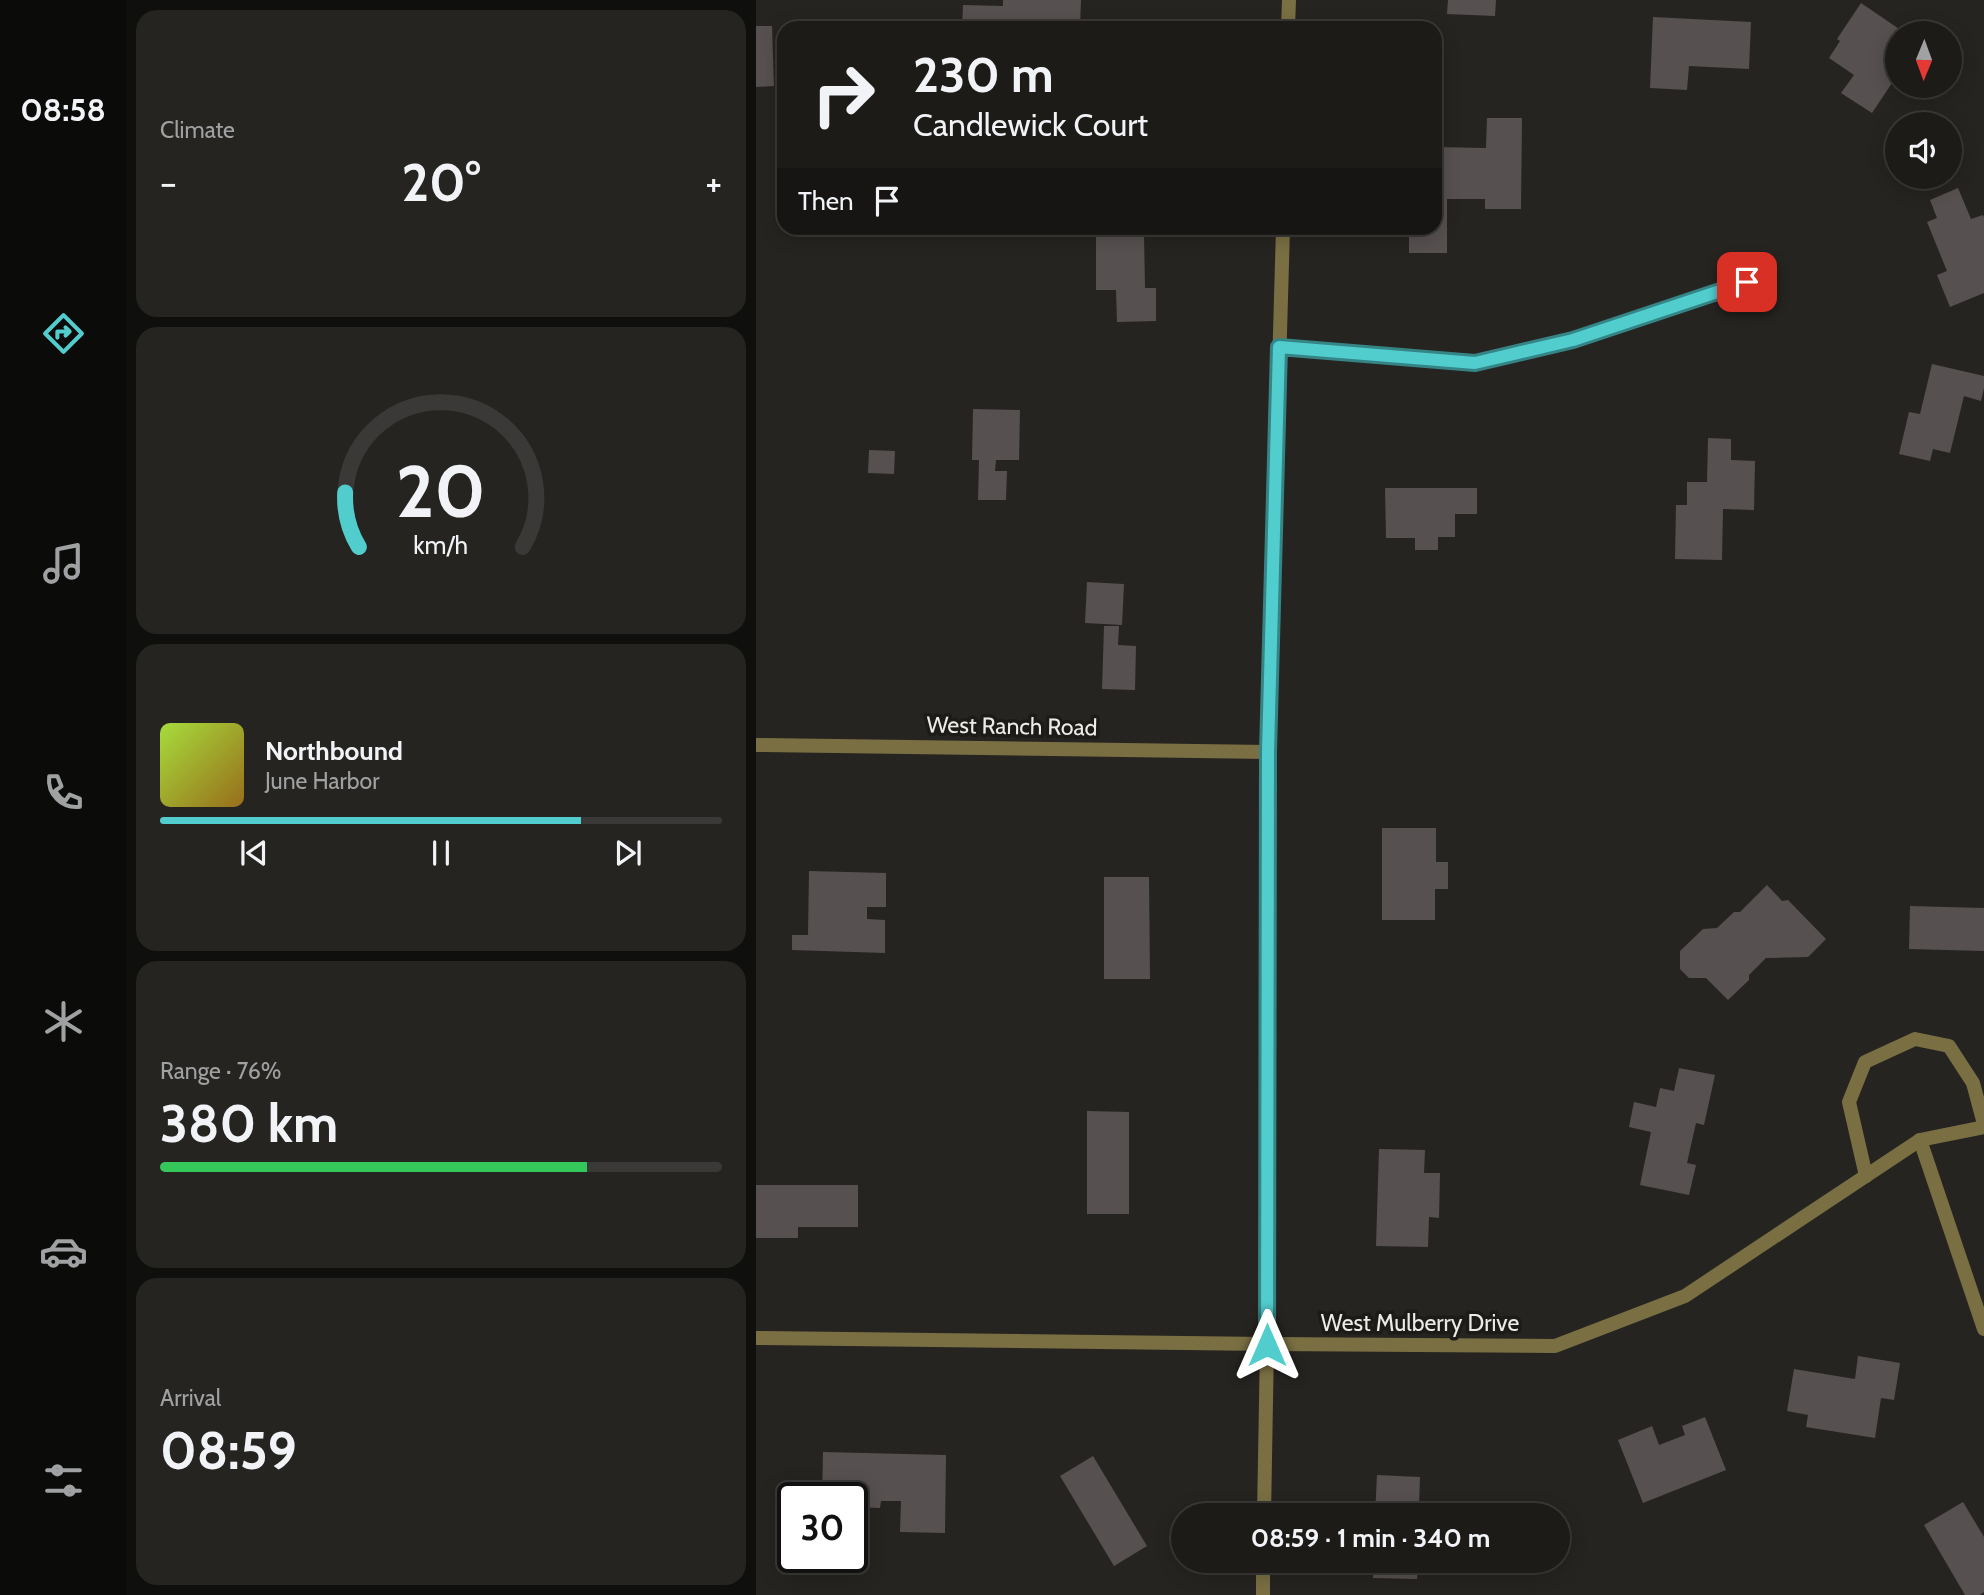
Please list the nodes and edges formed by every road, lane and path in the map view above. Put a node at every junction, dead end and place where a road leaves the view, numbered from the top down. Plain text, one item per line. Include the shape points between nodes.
1 (1289, 0) edge
2 (1289, 21) edge
3 (1283, 235) edge
4 (1747, 282) dead end
5 (1279, 347) junction
6 (756, 745) edge
7 (1268, 752) junction
8 (1984, 1126) edge
9 (1920, 1140) junction
10 (1866, 1175) junction
11 (1984, 1329) edge
12 (756, 1338) edge
13 (1267, 1345) junction
14 (1264, 1503) edge
15 (1264, 1573) edge
16 (1263, 1595) edge

1 - 2 street
3 - 5 street
4 - 5 street via 1573,340 1475,363
5 - 7 street
6 - 7 street, West Ranch Road
7 - 13 street
8 - 9 street, West Mulberry Drive
8 - 10 street via 1973,1083 1949,1046 1915,1039 1866,1062 1849,1102
9 - 10 street, West Mulberry Drive
9 - 11 street
10 - 13 street, West Mulberry Drive via 1685,1296 1555,1346
12 - 13 street, West Mulberry Drive
13 - 14 street
15 - 16 street

